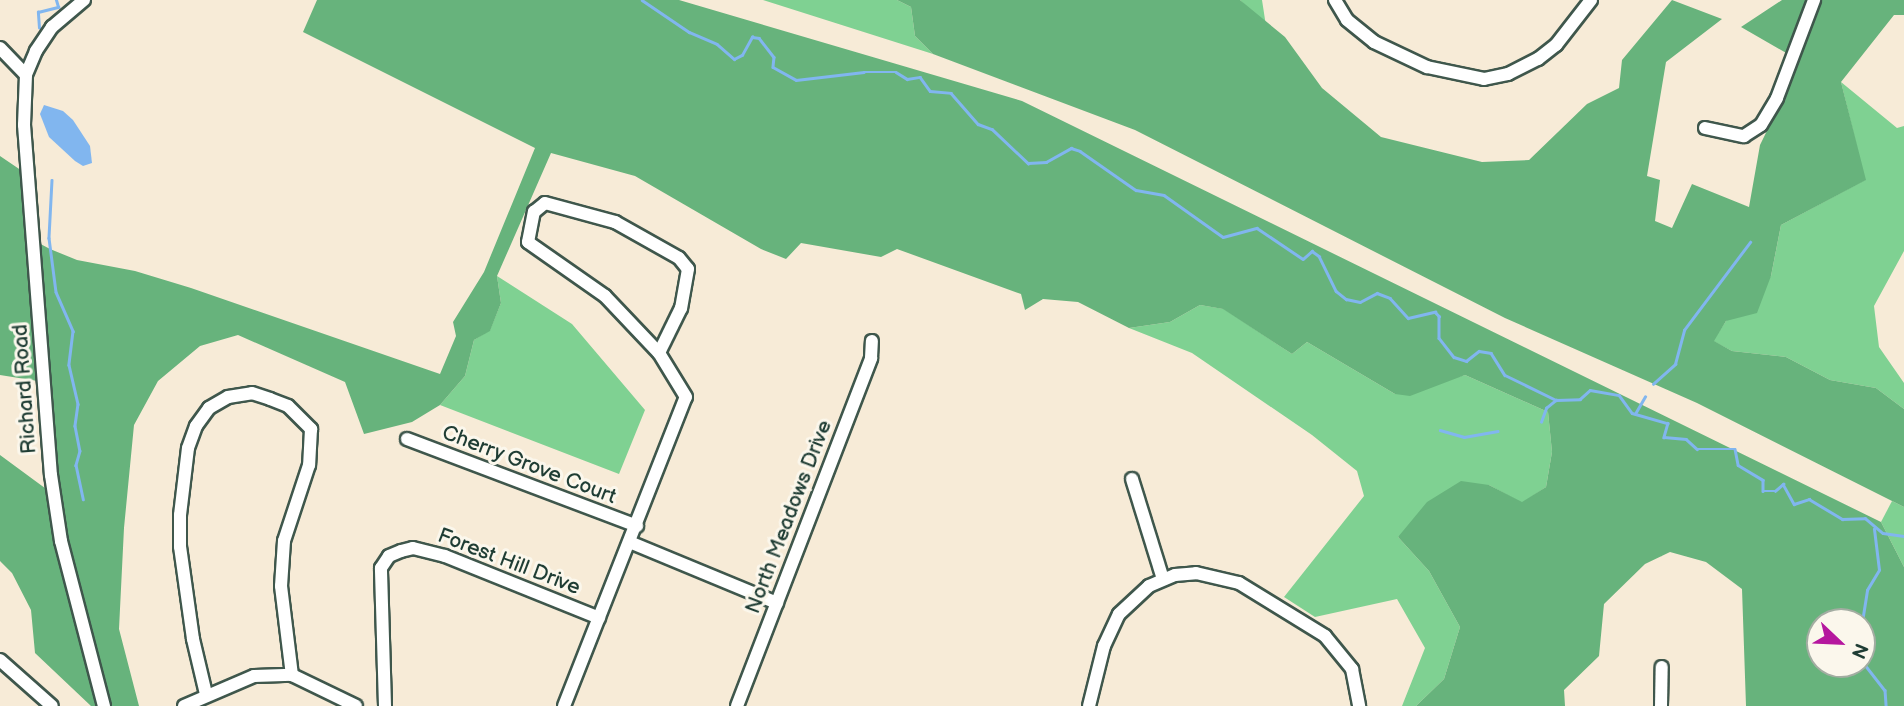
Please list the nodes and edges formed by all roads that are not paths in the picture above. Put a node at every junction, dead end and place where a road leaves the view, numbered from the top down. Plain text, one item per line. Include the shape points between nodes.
1 (84, 0) edge
2 (1335, 0) edge
3 (1591, 0) edge
4 (1814, 0) edge
5 (0, 48) edge
6 (26, 75) junction
7 (1705, 128) dead end
8 (872, 341) dead end
9 (659, 353) junction
10 (407, 439) dead end
11 (1132, 479) dead end
12 (637, 526) junction
13 (632, 543) junction
14 (1163, 579) junction
15 (777, 603) junction
16 (599, 618) junction
17 (0, 660) edge
18 (1662, 667) dead end
19 (292, 674) junction
20 (206, 694) junction
21 (52, 706) edge
22 (104, 706) edge
23 (184, 706) edge
24 (356, 706) edge
25 (384, 706) edge
26 (564, 706) edge
27 (737, 706) edge
28 (1089, 706) edge
29 (1359, 706) edge
30 (1661, 706) edge

1 - 6 street, Richard Road via 52,27
2 - 3 street via 1348,20 1374,43 1427,67 1484,79 1508,74 1538,59 1556,45
4 - 7 street via 1777,98 1761,125 1744,136
5 - 6 street
6 - 22 street, Richard Road via 24,125 51,475 61,541
8 - 15 street, North Meadows Drive via 872,358
9 - 9 street via 689,285 688,270 679,258 591,213 545,203 534,212 528,242 605,296
9 - 12 street via 686,397
10 - 12 street, Cherry Grove Court
11 - 14 street
12 - 13 street
13 - 15 street
13 - 16 street
14 - 28 street via 1137,594 1119,614 1104,646
14 - 29 street via 1196,573 1227,578 1317,629 1346,659
15 - 27 street, North Meadows Drive
16 - 25 street, Forest Hill Drive via 445,556 413,548 401,551 389,556 381,568
16 - 26 street
17 - 21 street
18 - 30 street
19 - 20 street via 254,676
19 - 20 street via 281,586 284,541 309,465 311,429 288,407 270,399 252,393 228,397 209,408 196,425 188,448 180,515 191,625
19 - 24 street
20 - 23 street

